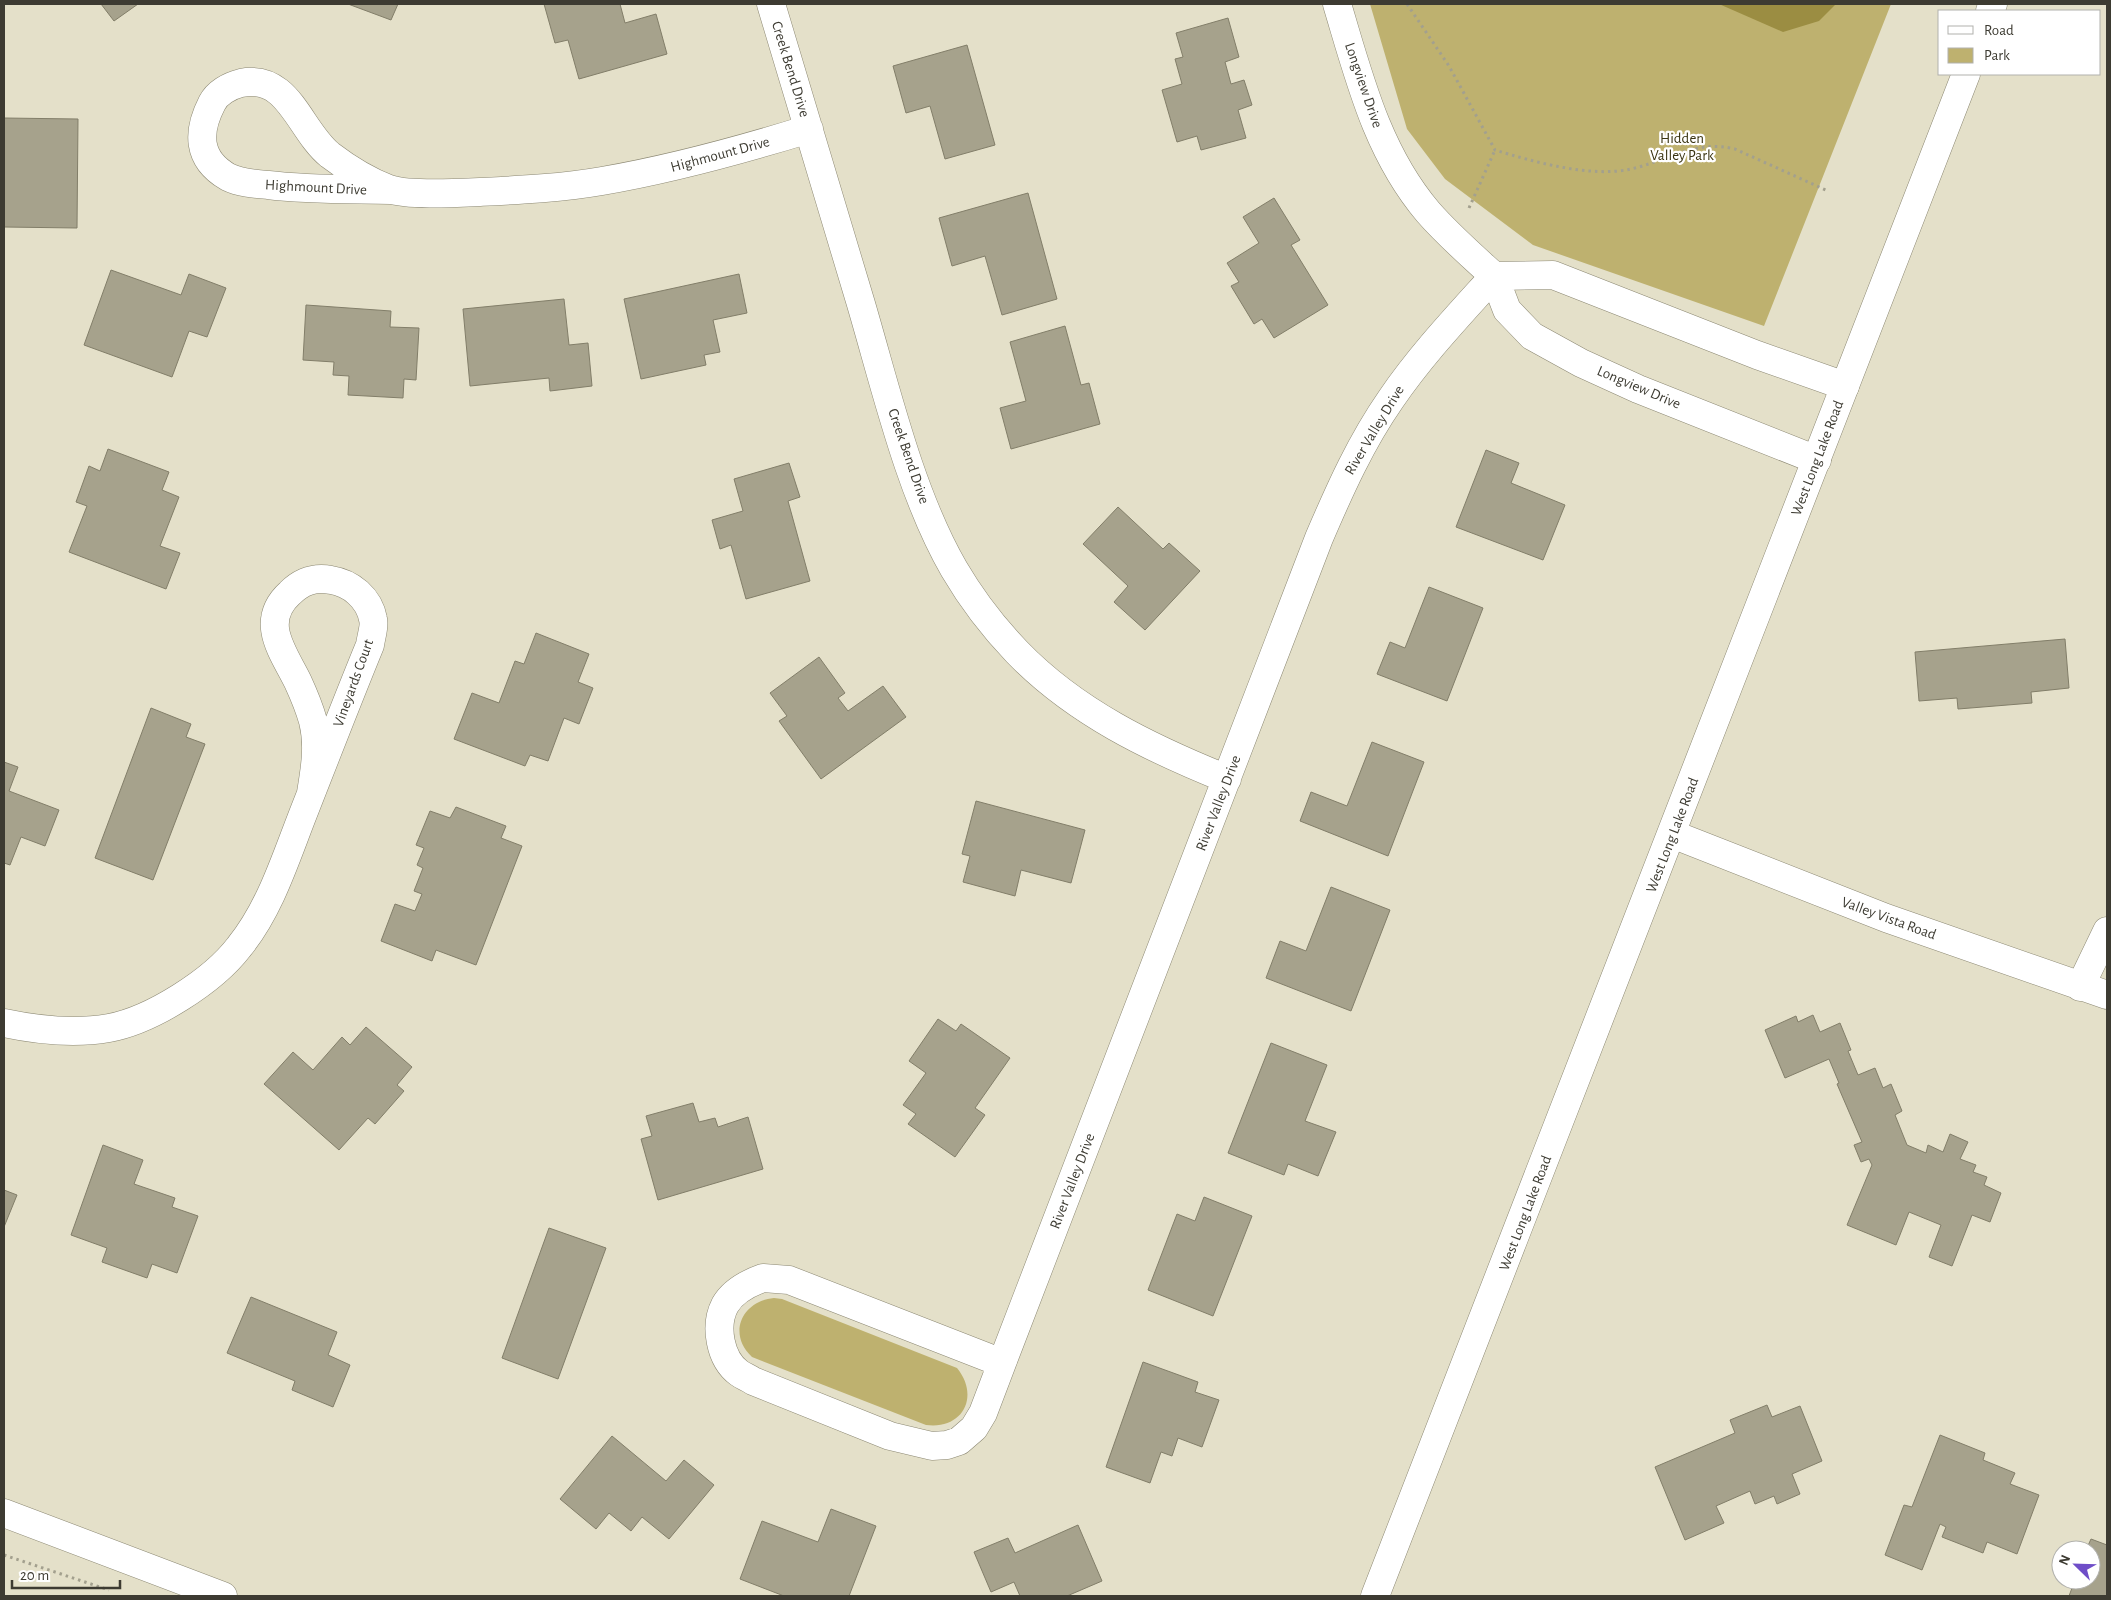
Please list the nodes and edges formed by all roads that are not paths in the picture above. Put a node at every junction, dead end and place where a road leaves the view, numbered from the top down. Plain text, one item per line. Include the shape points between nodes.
1 (771, 4) edge
2 (1337, 4) edge
3 (1966, 75) edge
4 (809, 129) junction
5 (391, 190) junction
6 (1494, 276) junction
7 (1845, 386) junction
8 (1817, 460) junction
9 (1226, 779) junction
10 (311, 793) junction
11 (1672, 834) junction
12 (2107, 931) edge
13 (2080, 987) junction
14 (2107, 996) edge
15 (4, 1023) edge
16 (1002, 1363) junction
17 (4, 1513) edge
18 (223, 1596) edge
19 (1375, 1596) edge

1 - 4 street, Creek Bend Drive
2 - 6 street, Longview Drive via 1370,110 1391,156 1428,211
3 - 7 street, West Long Lake Road
4 - 5 street, Highmount Drive via 678,166 600,181 451,194
4 - 9 street, Creek Bend Drive via 914,477 954,569 984,613 1018,652 1056,687 1096,716 1142,742
5 - 5 street, Highmount Drive via 358,174 329,154 308,131 290,102 275,88 254,81 233,85 215,97 205,117 201,136 203,151 229,178 300,189
6 - 7 street via 1552,276
6 - 8 street, Longview Drive via 1507,310 1532,336 1581,363 1638,388
6 - 9 street, River Valley Drive via 1421,359 1366,438 1319,538
7 - 8 street, West Long Lake Road
8 - 11 street, West Long Lake Road
9 - 16 street, River Valley Drive
10 - 10 street, Vineyards Court via 370,645 373,619 363,597 351,586 320,578 296,587 286,597 278,610 275,627 277,643 297,680 313,724 316,767
10 - 15 street, Vineyards Court via 263,911 239,948 211,975 185,994 138,1019 109,1028 36,1030
11 - 13 street, Valley Vista Road via 1886,918
11 - 19 street, West Long Lake Road
12 - 13 street
13 - 14 street, Valley Vista Road
16 - 16 street, River Valley Drive via 777,1278 763,1278 736,1293 726,1304 719,1331 726,1356 739,1374 890,1436 932,1446 959,1441 974,1428
17 - 18 street

